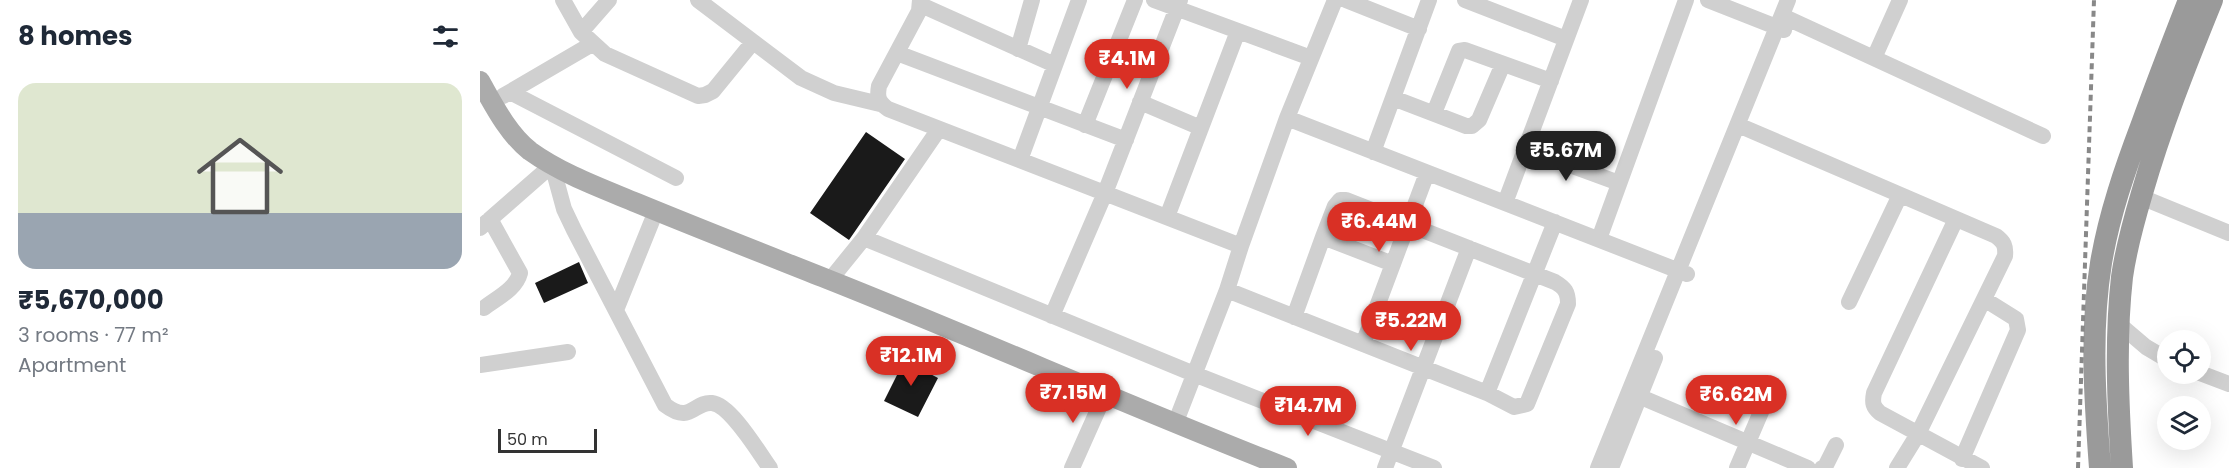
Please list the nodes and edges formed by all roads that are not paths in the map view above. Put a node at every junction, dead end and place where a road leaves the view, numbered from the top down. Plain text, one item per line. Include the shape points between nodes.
1 (563, 0) edge
2 (609, 0) edge
3 (698, 0) edge
4 (1032, 0) edge
5 (1078, 0) edge
6 (1135, 0) edge
7 (1154, 0) edge
8 (1335, 0) edge
9 (1346, 0) edge
10 (1429, 0) edge
11 (1465, 0) edge
12 (1581, 0) edge
13 (1686, 0) edge
14 (1708, 0) edge
15 (1788, 0) edge
16 (1797, 0) edge
17 (1899, 0) edge
18 (2189, 0) edge
19 (2212, 0) edge
20 (920, 3) edge
21 (1179, 4) edge
22 (1783, 25) junction
23 (1419, 29) junction
24 (1238, 31) junction
25 (587, 38) junction
26 (1566, 39) junction
27 (753, 42) junction
28 (1018, 49) junction
29 (897, 53) junction
30 (1311, 58) junction
31 (1874, 58) junction
32 (1503, 64) junction
33 (1055, 65) junction
34 (480, 81) edge
35 (1551, 81) junction
36 (510, 92) junction
37 (1393, 98) junction
38 (1140, 102) junction
39 (492, 103) junction
40 (880, 104) junction
41 (1039, 107) junction
42 (1434, 113) junction
43 (1287, 118) junction
44 (1085, 124) junction
45 (1742, 126) junction
46 (1201, 128) junction
47 (939, 129) junction
48 (2043, 136) dead end
49 (1126, 140) junction
50 (1526, 149) junction
51 (1373, 152) junction
52 (1020, 160) junction
53 (552, 165) junction
54 (1427, 173) junction
55 (676, 178) dead end
56 (1619, 183) junction
57 (1105, 193) junction
58 (1900, 195) junction
59 (2141, 197) junction
60 (1505, 203) junction
61 (656, 211) junction
62 (1167, 217) junction
63 (1956, 219) junction
64 (1555, 222) junction
65 (485, 224) edge
66 (1408, 224) junction
67 (2229, 234) edge
68 (1323, 237) junction
69 (864, 238) junction
70 (1599, 239) junction
71 (1241, 246) junction
72 (1469, 248) junction
73 (1393, 264) junction
74 (1683, 273) junction
75 (1534, 274) junction
76 (830, 280) junction
77 (1227, 290) junction
78 (1984, 299) junction
79 (1849, 302) dead end
80 (484, 308) dead end
81 (616, 309) junction
82 (1052, 316) junction
83 (1294, 317) junction
84 (2119, 324) junction
85 (1363, 344) junction
86 (568, 352) dead end
87 (2157, 354) edge
88 (480, 365) edge
89 (1423, 369) junction
90 (1194, 374) junction
91 (2211, 377) edge
92 (2229, 384) edge
93 (1487, 393) junction
94 (1105, 394) junction
95 (1634, 394) junction
96 (1767, 398) dead end
97 (1175, 424) junction
98 (1918, 434) junction
99 (1748, 442) junction
100 (1836, 445) dead end
101 (1391, 451) junction
102 (1962, 459) junction
103 (768, 467) edge
104 (1072, 468) edge
105 (1287, 468) edge
106 (1385, 468) edge
107 (1434, 468) edge
108 (1598, 468) edge
109 (1611, 468) edge
110 (1737, 468) edge
111 (1808, 468) edge
112 (1822, 468) edge
113 (1897, 468) edge
114 (1982, 468) edge
115 (2100, 468) edge
116 (2122, 468) edge

1 - 25 street
2 - 25 street
3 - 27 street
4 - 28 street
5 - 33 street
6 - 44 street
7 - 21 street
8 - 30 street
9 - 23 street
10 - 23 street
11 - 26 street
12 - 26 street
13 - 56 street
14 - 22 street
15 - 22 street
16 - 22 street
17 - 31 street
18 - 115 highway via 2125,170 2101,264 2096,325
19 - 59 highway via 2168,112
20 - 28 street
20 - 29 street via 920,11
21 - 24 street
21 - 38 street
22 - 31 street
22 - 45 street
23 - 37 street
24 - 30 street
24 - 46 street
25 - 27 street via 605,54 698,96 713,91
25 - 36 street
26 - 35 street
27 - 40 street via 815,86
28 - 33 street
29 - 40 street via 879,86
29 - 41 street
30 - 43 street
31 - 48 street
32 - 35 street
32 - 42 street via 1476,124 1466,126
32 - 42 street via 1459,51
33 - 41 street
34 - 39 main road
35 - 50 street
36 - 39 street
36 - 55 street
37 - 42 street
37 - 51 street
38 - 46 street
38 - 49 street
39 - 53 main road via 528,149
40 - 47 street
41 - 44 street
41 - 52 street
43 - 51 street
43 - 71 street
44 - 49 street
45 - 58 street
45 - 74 street
46 - 62 street
47 - 52 street
47 - 69 street
49 - 57 street
50 - 56 street
50 - 60 street
51 - 54 street
52 - 57 street
53 - 61 main road
53 - 65 street
53 - 81 street via 564,209
54 - 60 street
54 - 66 street
56 - 70 street
57 - 62 street
57 - 82 street
58 - 63 street
58 - 79 street
59 - 67 street
59 - 84 highway via 2122,277
60 - 64 street
61 - 76 main road
61 - 81 street
62 - 71 street
63 - 78 street via 1996,236 2006,248
63 - 98 street via 1872,402 1874,409
64 - 70 street
64 - 75 street
65 - 80 street via 520,273 511,288
66 - 68 street via 1340,200
66 - 72 street
66 - 73 street
68 - 73 street
68 - 83 street
69 - 76 street
69 - 82 street
70 - 74 street
71 - 77 street
72 - 75 street
72 - 89 street
73 - 85 street
74 - 95 street
75 - 93 street
75 - 93 street via 1564,288 1568,304 1527,404 1514,406
76 - 94 main road
77 - 83 street
77 - 90 street
78 - 98 street
78 - 102 street via 2016,319 2018,330
81 - 103 street via 666,405 682,413 706,404 723,407
82 - 90 street
83 - 85 street
84 - 87 street
84 - 116 highway
85 - 89 street
86 - 88 street
89 - 93 street
89 - 101 street
90 - 97 street
90 - 101 street
91 - 92 street
94 - 97 main road
94 - 104 street
95 - 99 street
95 - 108 street
95 - 109 street
96 - 99 street
97 - 105 main road
98 - 102 street
98 - 113 street
99 - 110 street
99 - 111 street
100 - 112 street
101 - 106 street
101 - 107 street
102 - 114 street

